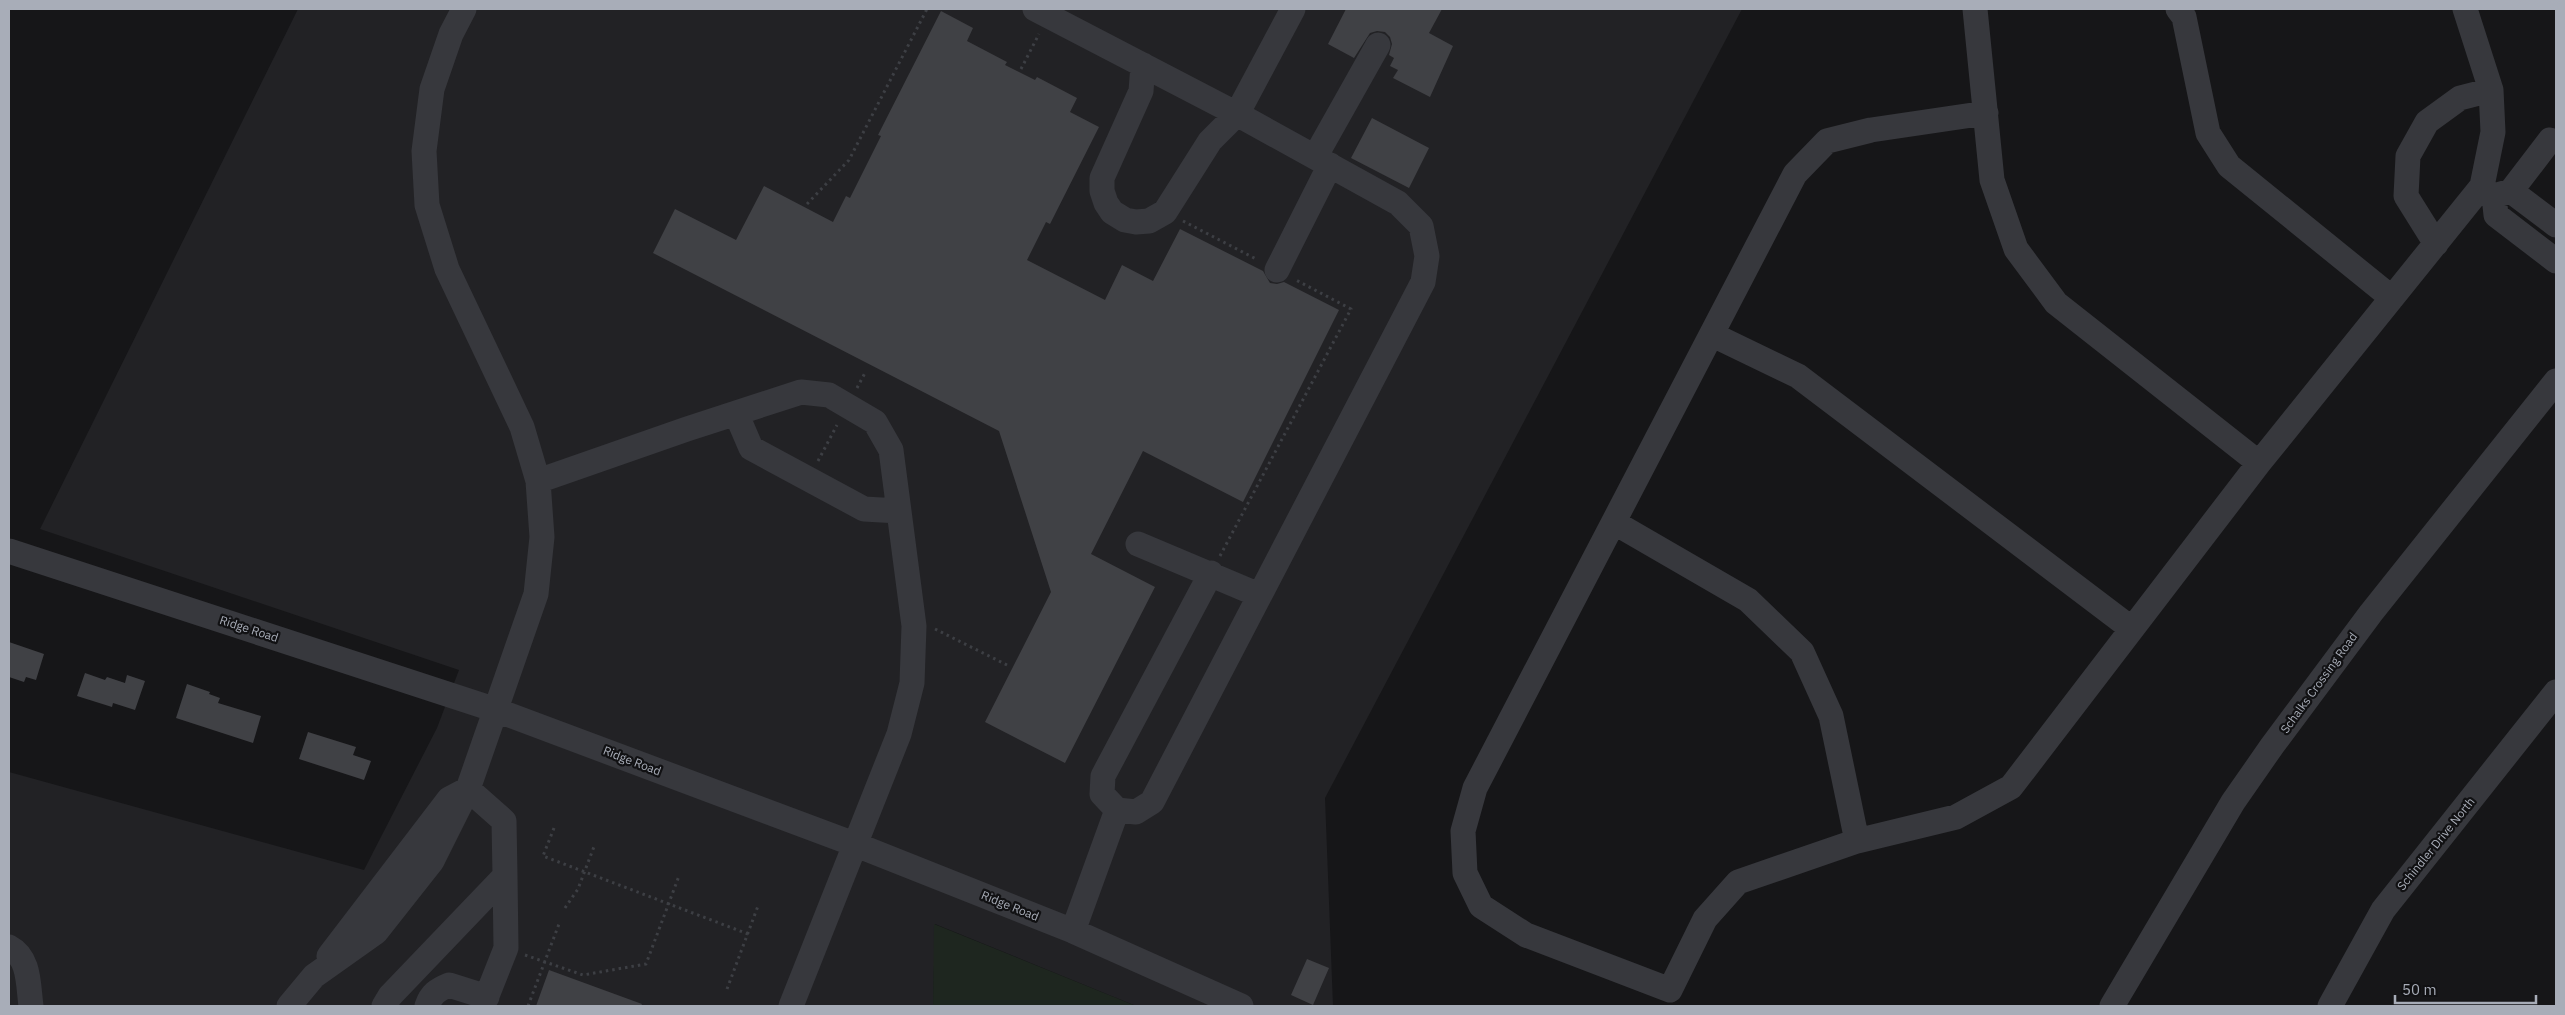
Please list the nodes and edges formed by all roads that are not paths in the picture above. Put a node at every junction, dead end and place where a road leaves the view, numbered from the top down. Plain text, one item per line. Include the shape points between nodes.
1 (464, 9) edge
2 (1293, 9) edge
3 (1975, 9) edge
4 (2178, 9) edge
5 (2465, 9) edge
6 (1042, 12) edge
7 (1378, 45) dead end
8 (1143, 65) junction
9 (2491, 90) junction
10 (1986, 113) junction
11 (1237, 114) junction
12 (2550, 140) dead end
13 (1322, 161) junction
14 (2496, 191) junction
15 (2556, 226) edge
16 (2436, 244) junction
17 (2556, 261) edge
18 (1276, 270) road end
19 (2392, 298) junction
20 (1713, 335) junction
21 (2556, 381) edge
22 (736, 413) junction
23 (2259, 462) junction
24 (538, 482) junction
25 (899, 511) junction
26 (1615, 523) junction
27 (1138, 544) dead end
28 (9, 551) edge
29 (1211, 573) junction
30 (1259, 595) junction
31 (2132, 629) junction
32 (2556, 692) edge
33 (496, 710) junction
34 (468, 789) junction
35 (1116, 810) junction
36 (1857, 842) junction
37 (854, 844) junction
38 (505, 876) junction
39 (1073, 932) junction
40 (9, 947) edge
41 (1672, 998) edge
42 (485, 1001) edge
43 (31, 1006) edge
44 (289, 1006) edge
45 (384, 1006) edge
46 (427, 1006) edge
47 (791, 1006) edge
48 (1241, 1006) edge
49 (2112, 1006) edge
50 (2330, 1006) edge

1 - 24 street via 451,34 432,90 424,152 427,205 447,269 522,427
2 - 11 street
3 - 10 street
4 - 19 street via 2184,17 2208,132 2229,166
5 - 9 street
6 - 8 street
7 - 13 street
8 - 11 street
8 - 11 street via 1141,91 1102,178 1102,191 1112,212 1125,220 1149,221 1165,212 1210,141
9 - 14 street
9 - 16 street via 2460,98 2427,122 2408,156 2406,196
10 - 20 street via 1871,130 1827,141 1795,174
10 - 23 street via 1992,180 2016,249 2056,303
11 - 13 street
12 - 14 street
13 - 18 street
13 - 30 street via 1398,203 1421,226 1427,256 1422,282
14 - 15 street
14 - 16 street
14 - 17 street via 2496,215
16 - 19 street
19 - 23 street
20 - 26 street
20 - 31 street via 1798,376
21 - 49 street, Schalks Crossing Road via 2371,612 2272,746 2233,802
22 - 24 street
22 - 25 street via 751,448 864,509
22 - 25 street via 801,392 829,395 875,422 891,450
23 - 31 street
24 - 33 street via 542,537 536,594
25 - 37 street via 914,626 912,683 898,734
26 - 36 street via 1748,600 1802,652 1831,716
26 - 41 street via 1475,788 1463,832 1465,873 1481,906 1526,935
27 - 29 street
28 - 33 street, Ridge Road
29 - 30 street
29 - 35 street via 1103,776 1102,794
30 - 35 street via 1152,802 1136,812
31 - 36 street via 2011,787 1956,817
32 - 50 street, Schindler Drive North via 2383,910
33 - 34 street
33 - 37 street, Ridge Road
34 - 38 street via 504,822
34 - 44 street via 432,861 376,932 314,976
35 - 39 street
36 - 41 street via 1738,882 1704,919
37 - 39 street, Ridge Road
37 - 47 street
38 - 42 street via 506,948
38 - 45 street
39 - 48 street, Ridge Road
40 - 43 street via 25,963
42 - 46 street via 449,985 437,990

